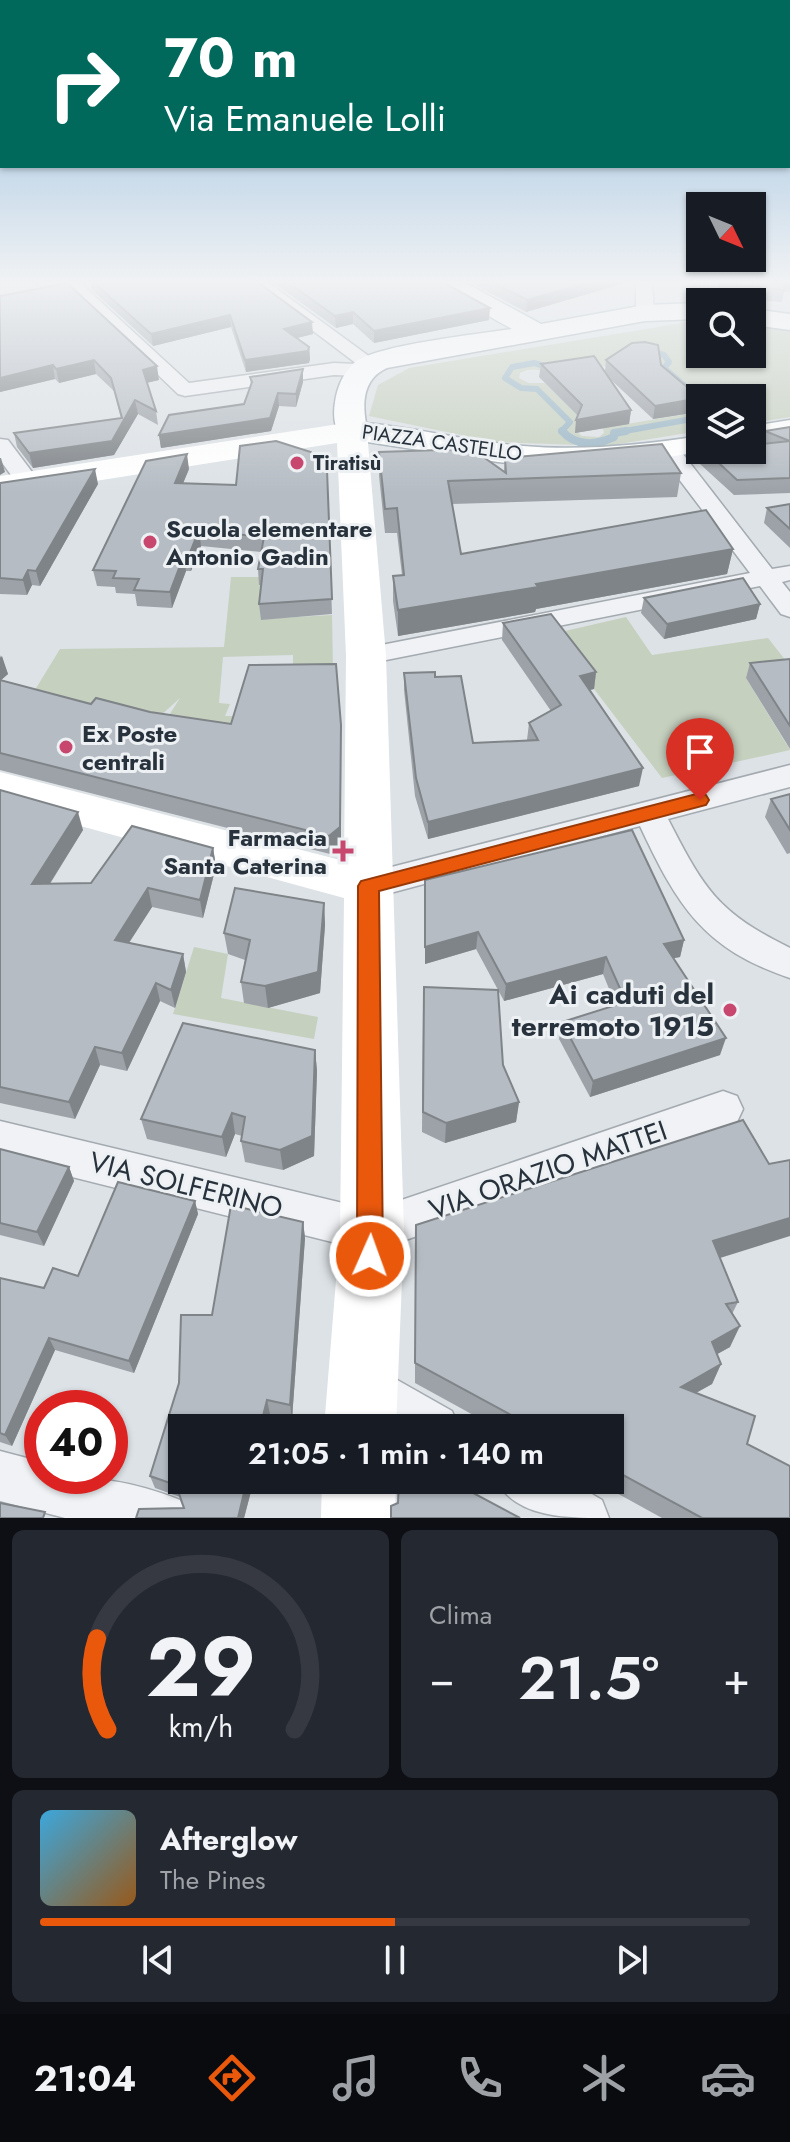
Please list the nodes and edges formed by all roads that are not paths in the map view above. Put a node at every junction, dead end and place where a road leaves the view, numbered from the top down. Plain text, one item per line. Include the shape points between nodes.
1 (142, 352) edge
2 (347, 352) edge
3 (421, 352) edge
4 (367, 367) junction
5 (790, 429) edge
6 (352, 431) junction
7 (766, 433) edge
8 (0, 445) edge
9 (686, 447) edge
10 (668, 450) junction
11 (14, 484) edge
12 (777, 576) edge
13 (790, 609) edge
14 (366, 656) junction
15 (790, 776) edge
16 (0, 788) edge
17 (649, 813) junction
18 (368, 886) junction
19 (790, 964) edge
20 (723, 1109) dead end
21 (0, 1140) edge
22 (372, 1231) junction
23 (361, 1406) edge
24 (388, 1414) edge
25 (0, 1476) edge
26 (359, 1494) edge
27 (544, 1494) edge
28 (162, 1518) edge
29 (358, 1518) edge
30 (584, 1518) edge

1 - 4 street via 185,390
2 - 4 street
3 - 4 main road
4 - 6 main road, PIAZZA CASTELLO via 356,381 347,414
5 - 7 main road
6 - 10 main road, PIAZZA CASTELLO via 526,455
6 - 11 main road
6 - 14 main road
8 - 11 street
9 - 10 main road, PIAZZA CASTELLO
10 - 12 street
12 - 13 street
12 - 14 street
14 - 18 main road
15 - 17 street
16 - 18 main road
17 - 18 street
17 - 19 street via 705,912
18 - 22 main road
20 - 22 street, VIA ORAZIO MATTEI
21 - 22 street, VIA SOLFERINO
22 - 23 main road
23 - 24 street
25 - 28 street
26 - 29 main road
27 - 30 street

